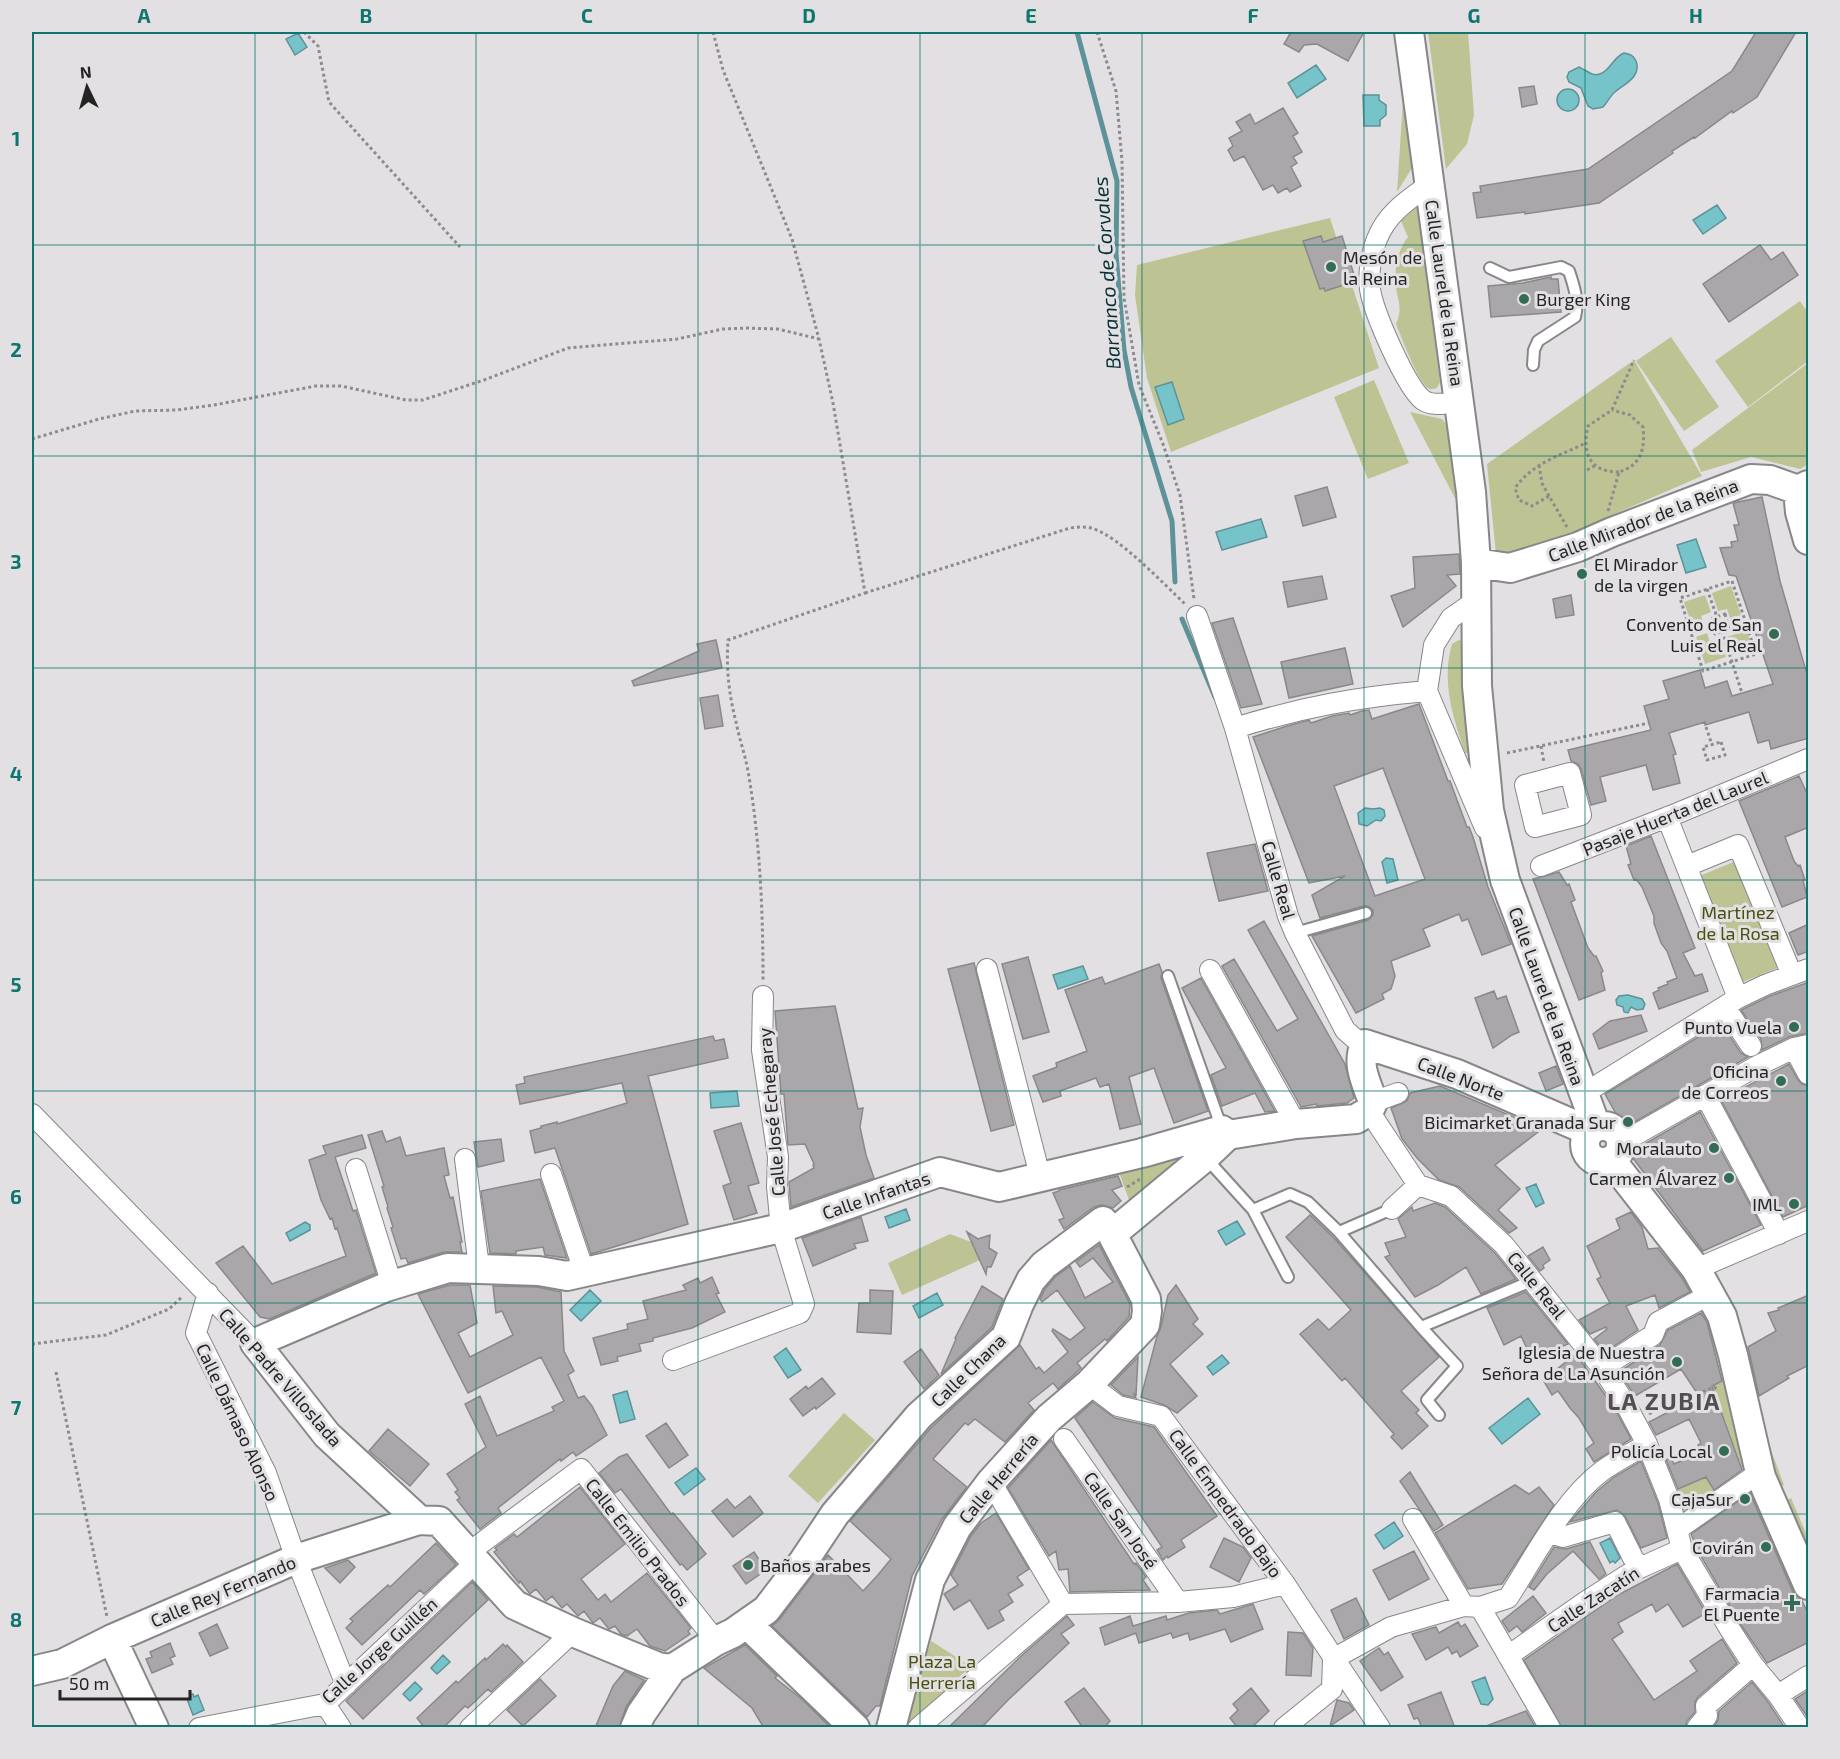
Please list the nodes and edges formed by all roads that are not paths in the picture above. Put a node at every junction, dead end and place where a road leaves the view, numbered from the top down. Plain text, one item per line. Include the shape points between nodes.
1 (1409, 32) edge
2 (1430, 184) junction
3 (1490, 268) dead end
4 (1533, 365) dead end
5 (1459, 402) junction
6 (1803, 487) edge
7 (1809, 540) edge
8 (1476, 563) junction
9 (1477, 600) junction
10 (1197, 616) road end
11 (1427, 691) junction
12 (1235, 728) junction
13 (1809, 759) edge
14 (1667, 817) junction
15 (1501, 865) junction
16 (1541, 866) dead end
17 (1687, 866) junction
18 (1366, 913) dead end
19 (1295, 933) junction
20 (987, 969) dead end
21 (1210, 970) dead end
22 (1800, 972) edge
23 (1168, 976) dead end
24 (763, 996) road end
25 (1731, 1003) junction
26 (1365, 1044) junction
27 (1751, 1046) dead end
28 (1802, 1047) edge
29 (1809, 1074) edge
30 (1583, 1094) junction
31 (1704, 1095) junction
32 (1380, 1102) junction
33 (32, 1114) edge
34 (1296, 1124) junction
35 (1593, 1129) junction
36 (1225, 1132) junction
37 (1204, 1157) junction
38 (465, 1159) dead end
39 (1616, 1162) junction
40 (356, 1169) dead end
41 (550, 1174) dead end
42 (1040, 1176) junction
43 (1418, 1185) junction
44 (1392, 1209) joint
45 (1253, 1210) junction
46 (1809, 1221) edge
47 (781, 1228) junction
48 (1340, 1232) junction
49 (1112, 1233) junction
50 (1779, 1234) junction
51 (479, 1268) junction
52 (1696, 1269) junction
53 (584, 1271) junction
54 (1288, 1277) dead end
55 (1534, 1280) junction
56 (392, 1286) junction
57 (203, 1288) junction
58 (1709, 1295) junction
59 (1420, 1327) junction
60 (255, 1343) junction
61 (673, 1360) dead end
62 (1602, 1368) junction
63 (1089, 1384) junction
64 (1439, 1415) dead end
65 (1064, 1438) dead end
66 (1647, 1444) junction
67 (1761, 1477) junction
68 (991, 1482) junction
69 (1413, 1519) dead end
70 (419, 1520) junction
71 (1678, 1529) junction
72 (1550, 1533) junction
73 (1682, 1549) junction
74 (472, 1557) junction
75 (296, 1559) junction
76 (1640, 1568) junction
77 (1285, 1584) junction
78 (1809, 1585) edge
79 (1178, 1602) junction
80 (1063, 1604) junction
81 (1472, 1606) junction
82 (747, 1624) junction
83 (573, 1632) junction
84 (112, 1639) junction
85 (716, 1641) junction
86 (1508, 1656) junction
87 (1333, 1659) junction
88 (1753, 1665) junction
89 (672, 1669) junction
90 (32, 1671) edge
91 (1809, 1676) edge
92 (346, 1685) junction
93 (1778, 1695) junction
94 (325, 1704) junction
95 (482, 1724) edge
96 (154, 1728) edge
97 (199, 1728) edge
98 (341, 1728) edge
99 (635, 1728) edge
100 (855, 1728) edge
101 (891, 1728) edge
102 (918, 1728) edge
103 (1284, 1728) edge
104 (1380, 1728) edge
105 (1550, 1728) edge
106 (1697, 1728) edge
107 (1800, 1728) edge

1 - 2 street, Calle Laurel de la Reina
2 - 5 street, Calle Laurel de la Reina
2 - 5 street, Calle Laurel de la Reina via 1397,208 1385,223 1371,261 1370,289 1391,351 1414,390 1423,400 1434,404
3 - 4 lane via 1509,277 1561,267 1569,271 1577,307 1575,317 1538,341
5 - 8 street, Calle Laurel de la Reina
6 - 7 street via 1800,512
6 - 8 street, Calle Mirador de la Reina via 1751,479 1578,548 1510,568
8 - 9 street, Calle Laurel de la Reina
9 - 11 street via 1451,618 1434,645
9 - 15 street, Calle Laurel de la Reina via 1477,686 1489,810
10 - 12 street, Calle Real
11 - 12 street via 1335,702
11 - 15 street, Calle Laurel de la Reina
12 - 19 street, Calle Real
13 - 14 street, Pasaje Huerta del Laurel
14 - 16 street, Pasaje Huerta del Laurel
14 - 17 street
15 - 30 street, Calle Laurel de la Reina
17 - 22 street via 1738,845
17 - 25 street
18 - 19 lane
19 - 26 street, Calle Real via 1346,1030
20 - 42 street
21 - 34 street
22 - 25 street via 1765,984
23 - 36 lane
24 - 47 street, Calle José Echegaray via 762,1050 778,1157
25 - 27 street
25 - 30 street
26 - 32 street via 1360,1063
26 - 35 street, Calle Norte via 1457,1074
28 - 29 street
28 - 31 street
30 - 35 street, Calle Laurel de la Reina
31 - 39 street
31 - 50 street
32 - 34 street, Calle Infantas via 1356,1119
32 - 43 street
33 - 57 street, Calle Padre Villoslada
34 - 36 street, Calle Infantas
35 - 39 street, Calle Norte via 1608,1126 1617,1132
36 - 37 street
36 - 42 street, Calle Infantas
37 - 45 lane
37 - 49 street
38 - 51 street
39 - 52 street
40 - 56 street
41 - 53 street
42 - 47 street, Calle Infantas via 999,1187 940,1172
43 - 44 street
43 - 55 street, Calle Real via 1451,1196 1504,1245
44 - 48 lane
45 - 48 lane via 1290,1194 1308,1202
45 - 54 lane
46 - 50 street
47 - 53 street, Calle Infantas
47 - 61 street via 804,1304 800,1313
48 - 59 lane
49 - 63 street, Calle Herrería via 1146,1299 1145,1325
49 - 82 street, Calle Chana via 1103,1221 1044,1265 1031,1280 1006,1337 919,1416 835,1514 766,1610
50 - 52 street
51 - 53 street, Calle Infantas via 567,1276
51 - 56 street, Calle Infantas via 448,1268
52 - 58 street
55 - 59 lane
55 - 62 street, Calle Real
56 - 60 street, Calle Infantas
57 - 60 street, Calle Padre Villoslada
57 - 75 street, Calle Dámaso Alonso via 196,1333 266,1473
58 - 62 street via 1658,1322 1653,1335
58 - 67 street via 1722,1316
59 - 64 lane via 1457,1366 1427,1400
60 - 70 street, Calle Padre Villoslada via 327,1435
62 - 66 street, Calle Real
63 - 68 street, Calle Herrería via 1049,1418
63 - 77 street, Calle Empedrado Bajo via 1118,1406 1161,1416
65 - 79 street, Calle San José
66 - 71 street, Calle Real
66 - 72 street via 1602,1470 1563,1512
67 - 71 street via 1750,1479
67 - 78 street
68 - 80 street
68 - 101 street, Calle Herrería via 957,1527 930,1580
69 - 81 street
70 - 74 street via 439,1521
70 - 75 street, Calle Rey Fernando
71 - 73 street, Calle Real
72 - 76 street via 1563,1537 1615,1522
72 - 81 street via 1508,1598
73 - 76 street, Calle Zacatín
73 - 88 street, Calle Real
74 - 83 street via 515,1605
74 - 85 street, Calle Emilio Prados via 581,1469
74 - 92 street, Calle Jorge Guillén
75 - 84 street, Calle Rey Fernando
75 - 92 street, Calle Dámaso Alonso
76 - 86 street, Calle Zacatín
77 - 79 street via 1233,1597
77 - 87 street, Calle Empedrado Bajo
79 - 80 street
80 - 102 street
81 - 86 street
81 - 87 street via 1391,1627
82 - 85 street
82 - 100 street
83 - 89 street via 658,1667
83 - 95 street
84 - 90 street, Calle Rey Fernando via 62,1664
84 - 96 street
85 - 89 street
86 - 105 street
87 - 103 street via 1332,1689
87 - 104 street, Calle Empedrado Bajo
88 - 93 street, Calle Real
88 - 106 street via 1706,1706 1707,1716
89 - 99 street
91 - 93 street
92 - 94 street, Calle Jorge Guillén
93 - 107 street, Calle Real
94 - 97 street, Calle Jorge Guillén
94 - 98 street

